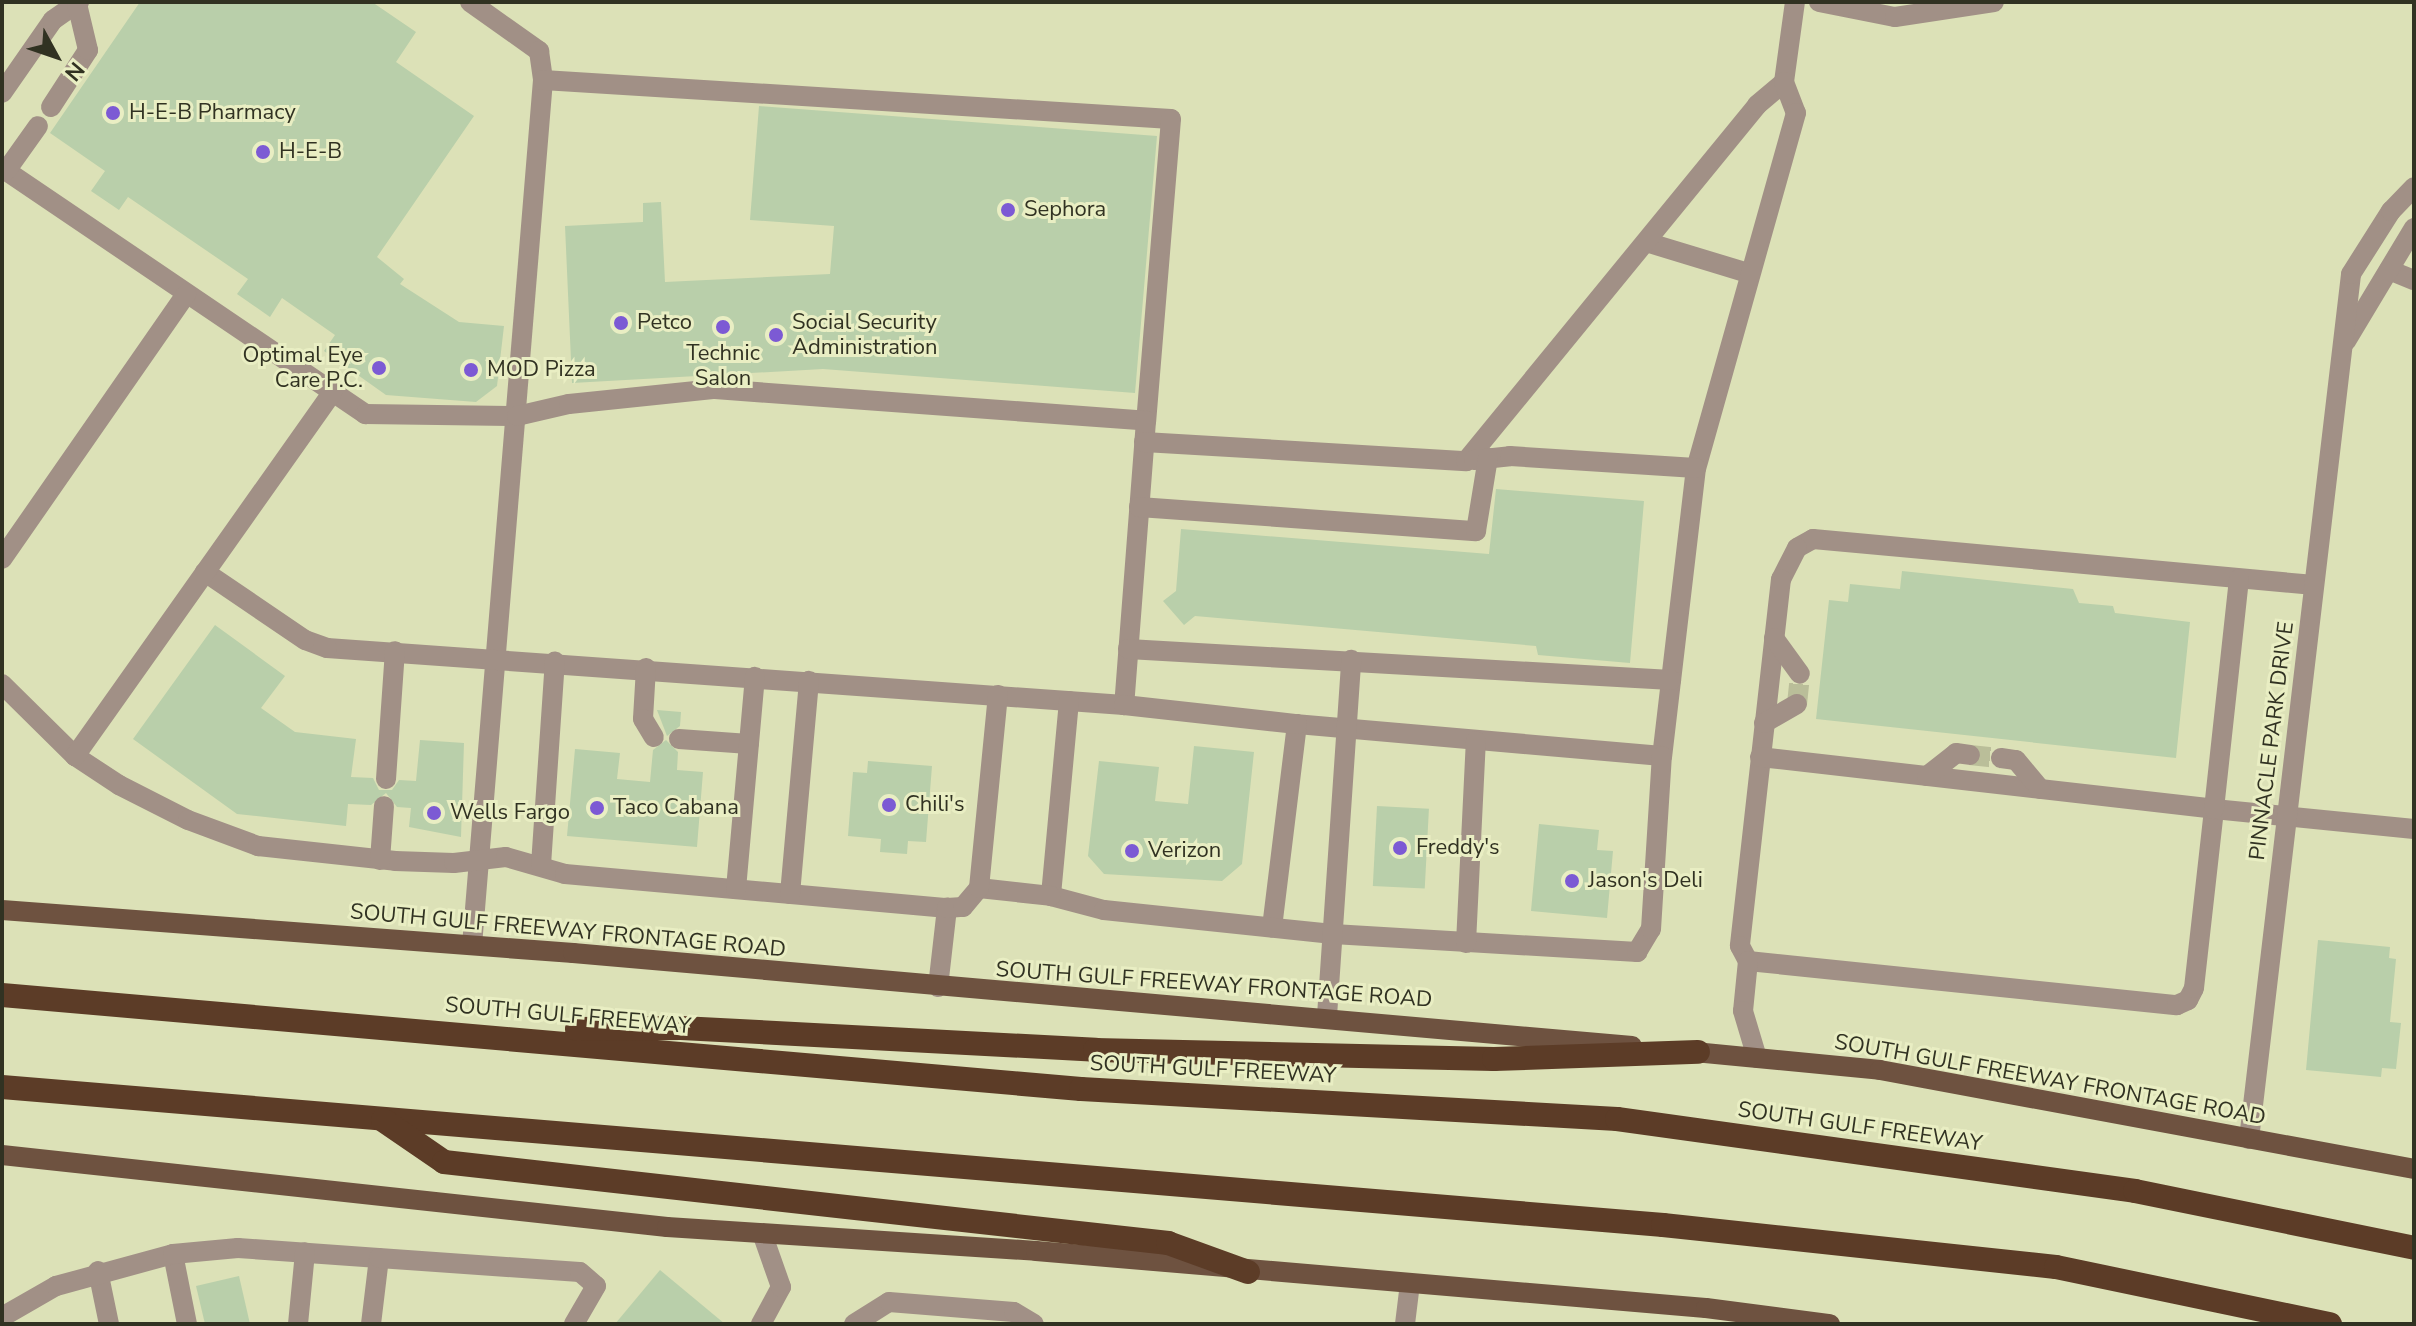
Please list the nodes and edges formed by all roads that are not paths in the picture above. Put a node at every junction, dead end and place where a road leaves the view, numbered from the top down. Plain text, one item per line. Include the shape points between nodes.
1 (470, 2) edge
2 (1795, 2) edge
3 (1819, 2) edge
4 (1994, 2) edge
5 (78, 3) edge
6 (543, 80) junction
7 (1784, 82) junction
8 (2, 93) edge
9 (51, 107) dead end
10 (38, 126) dead end
11 (4, 169) edge
12 (2414, 187) edge
13 (2414, 228) edge
14 (1646, 242) junction
15 (2389, 270) junction
16 (1748, 273) junction
17 (2414, 280) edge
18 (186, 294) junction
19 (2342, 348) junction
20 (332, 393) junction
21 (517, 416) junction
22 (1145, 431) junction
23 (1488, 458) junction
24 (1466, 461) junction
25 (1696, 468) junction
26 (1139, 507) junction
27 (2, 559) edge
28 (205, 572) junction
29 (2239, 579) junction
30 (2314, 585) junction
31 (1774, 638) junction
32 (1128, 649) junction
33 (395, 651) junction
34 (496, 657) junction
35 (1351, 660) junction
36 (555, 661) junction
37 (646, 668) junction
38 (1800, 674) tunnel mouth
39 (755, 677) junction
40 (1671, 680) junction
41 (809, 681) junction
42 (2, 684) edge
43 (998, 695) junction
44 (1069, 701) junction
45 (1797, 704) dead end
46 (1124, 705) junction
47 (1764, 723) junction
48 (1297, 724) junction
49 (1347, 731) junction
50 (654, 737) dead end
51 (679, 739) dead end
52 (1476, 741) junction
53 (749, 744) junction
54 (1970, 755) tunnel mouth
55 (75, 756) junction
56 (1662, 756) junction
57 (1760, 757) junction
58 (2001, 758) tunnel mouth
59 (1927, 776) junction
60 (386, 779) dead end
61 (2040, 789) junction
62 (384, 806) dead end
63 (2214, 809) junction
64 (2287, 817) junction
65 (2414, 829) edge
66 (479, 857) junction
67 (380, 860) junction
68 (541, 865) junction
69 (979, 888) junction
70 (736, 889) junction
71 (790, 894) junction
72 (1051, 896) junction
73 (947, 908) junction
74 (2, 910) edge
75 (1272, 927) junction
76 (1333, 934) junction
77 (1466, 943) junction
78 (472, 945) junction
79 (1748, 961) junction
80 (938, 987) junction
81 (2, 995) edge
82 (1327, 1016) junction
83 (447, 1031) junction
84 (1698, 1052) junction
85 (1757, 1058) junction
86 (2, 1087) edge
87 (381, 1119) junction
88 (2249, 1139) junction
89 (2, 1155) edge
90 (2414, 1169) edge
91 (762, 1233) junction
92 (2414, 1248) edge
93 (305, 1252) junction
94 (173, 1254) junction
95 (379, 1258) junction
96 (98, 1271) junction
97 (1248, 1272) junction
98 (1410, 1283) junction
99 (2, 1317) edge
100 (1001, 1318) edge
101 (109, 1324) edge
102 (187, 1324) edge
103 (298, 1324) edge
104 (371, 1324) edge
105 (574, 1324) edge
106 (761, 1324) edge
107 (854, 1324) edge
108 (1034, 1324) edge
109 (1405, 1324) edge
110 (1830, 1324) edge
111 (2330, 1324) edge

1 - 6 street via 539,51
2 - 7 street
3 - 4 street via 1895,17
5 - 8 street via 53,20
5 - 9 street via 88,50
6 - 21 street
6 - 22 street via 1171,119
7 - 14 street via 1757,105
7 - 16 street via 1796,113
10 - 11 street
11 - 18 street
12 - 19 street, PINNACLE PARK DRIVE via 2391,211 2351,274
13 - 15 street, PINNACLE PARK DRIVE
14 - 16 street
14 - 24 street
15 - 17 street
15 - 19 street, PINNACLE PARK DRIVE
16 - 25 street
18 - 20 street
18 - 27 street
19 - 30 street, PINNACLE PARK DRIVE
20 - 21 street via 365,414 386,417
20 - 28 street
21 - 22 street via 569,404 715,389
21 - 34 street
22 - 24 street
22 - 26 street
23 - 24 street
23 - 25 street
23 - 26 street via 1476,531
25 - 40 street
26 - 32 street
28 - 33 street via 305,640 327,648
28 - 55 street
29 - 30 street
29 - 31 street via 1813,539 1788,561
29 - 63 street
30 - 64 street, PINNACLE PARK DRIVE
31 - 38 street
31 - 47 street
32 - 35 street
32 - 46 street
33 - 34 street
33 - 60 street
34 - 36 street
34 - 66 street
35 - 40 street
35 - 49 street
36 - 37 street
36 - 68 street
37 - 39 street
37 - 50 street via 643,719
39 - 41 street
39 - 53 street
40 - 56 street
41 - 43 street
41 - 71 street
42 - 55 street
43 - 44 street
43 - 69 street
44 - 46 street
44 - 72 street
45 - 47 street
46 - 48 street
47 - 57 street
48 - 49 street
48 - 75 street
49 - 52 street
49 - 76 street
51 - 53 street
52 - 56 street
52 - 77 street
53 - 70 street
54 - 59 street via 1956,753
55 - 67 street via 132,793 224,835 258,846
56 - 77 street via 1646,944 1621,955
57 - 59 street
57 - 79 street via 1740,946
58 - 61 street via 2016,760
59 - 61 street
61 - 63 street
62 - 67 street
63 - 64 street
63 - 79 street via 2194,988 2188,1000 2177,1005
64 - 65 street
64 - 88 street, PINNACLE PARK DRIVE
66 - 67 street via 454,863
66 - 68 street
66 - 78 street
68 - 70 street via 565,874
69 - 72 street
69 - 73 street via 963,907
70 - 71 street
71 - 73 street
72 - 75 street via 1104,910
73 - 80 street
74 - 78 main road, SOUTH GULF FREEWAY FRONTAGE ROAD
75 - 76 street
76 - 77 street
76 - 82 street
78 - 80 main road, SOUTH GULF FREEWAY FRONTAGE ROAD
79 - 85 street via 1743,1011
80 - 82 main road, SOUTH GULF FREEWAY FRONTAGE ROAD
81 - 83 highway, SOUTH GULF FREEWAY
82 - 84 main road, SOUTH GULF FREEWAY FRONTAGE ROAD
83 - 84 highway via 681,1028 1095,1050 1478,1059
83 - 92 highway, SOUTH GULF FREEWAY via 1081,1089 1617,1119 2135,1191
84 - 85 main road, SOUTH GULF FREEWAY FRONTAGE ROAD
85 - 88 main road, SOUTH GULF FREEWAY FRONTAGE ROAD via 1880,1070
86 - 87 highway
87 - 97 highway via 444,1162 1168,1243
87 - 111 highway via 1679,1226 2056,1267
88 - 90 main road, SOUTH GULF FREEWAY FRONTAGE ROAD
89 - 91 main road
91 - 97 main road
91 - 106 street via 781,1287
93 - 94 street via 238,1248
93 - 95 street
93 - 103 street
94 - 96 street
94 - 102 street
95 - 104 street
95 - 105 street via 580,1272 596,1286
96 - 99 street via 56,1286
96 - 101 street
97 - 98 main road
98 - 109 street
98 - 110 main road
100 - 107 street via 889,1302
100 - 108 street

